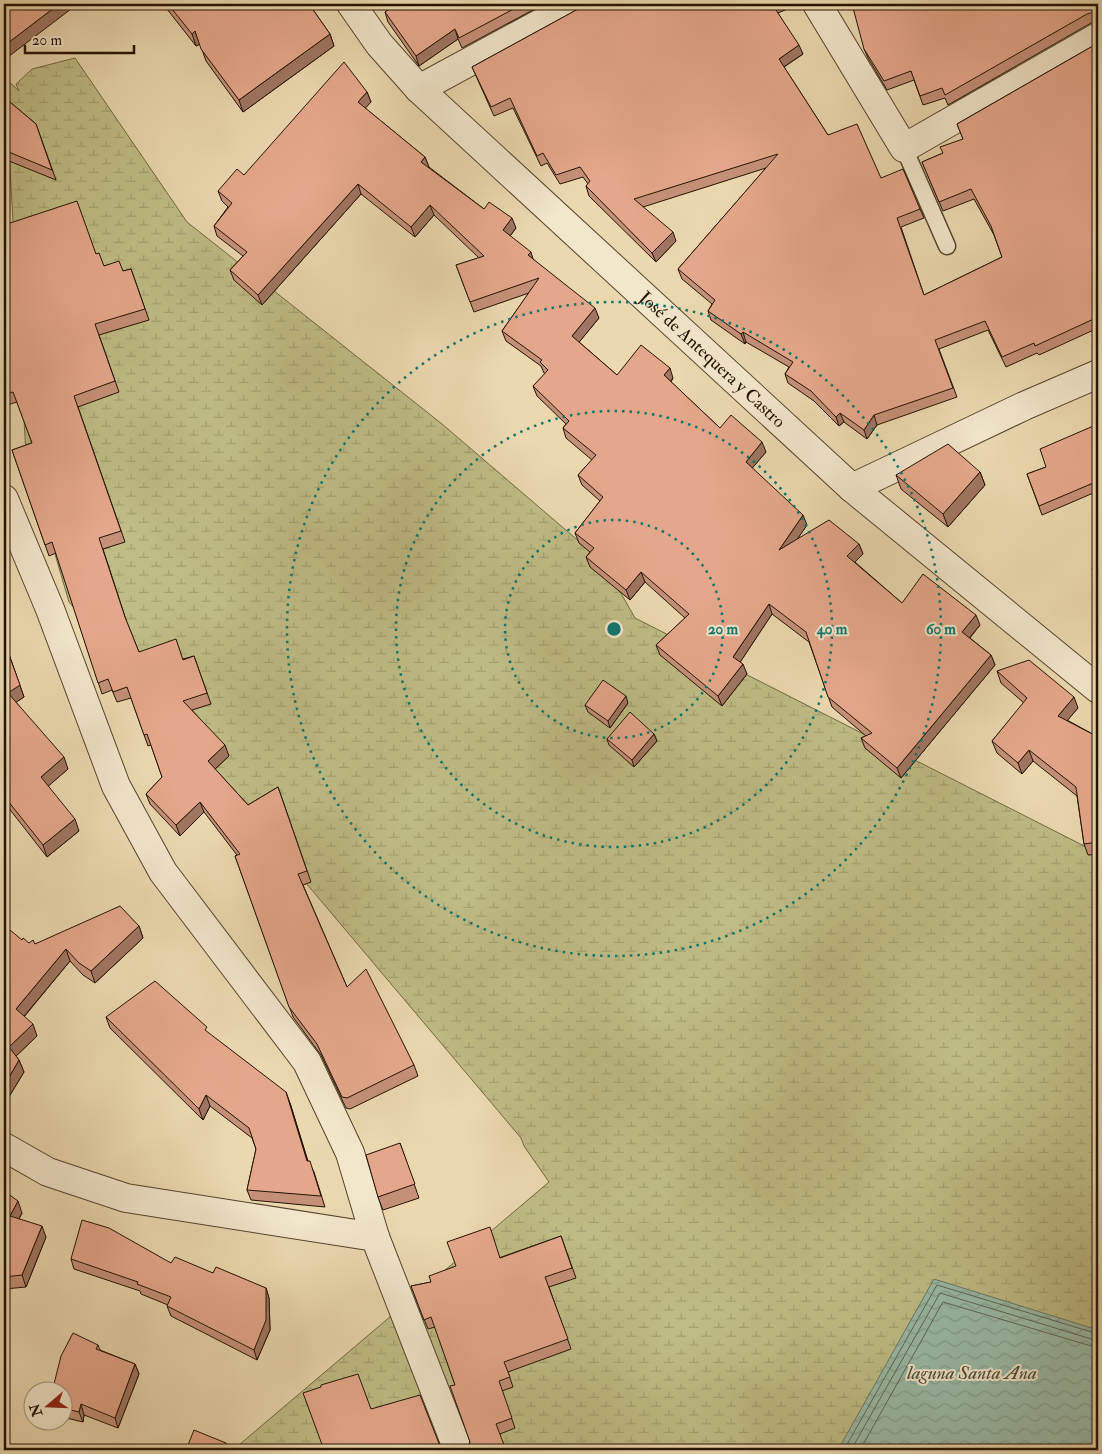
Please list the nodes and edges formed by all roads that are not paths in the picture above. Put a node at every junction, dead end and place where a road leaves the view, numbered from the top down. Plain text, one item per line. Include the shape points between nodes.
1 (351, 4) edge
2 (576, 4) edge
3 (817, 4) edge
4 (1098, 37) edge
5 (419, 89) junction
6 (904, 148) junction
7 (947, 246) dead end
8 (1098, 374) edge
9 (852, 488) junction
10 (4, 498) edge
11 (1098, 688) edge
12 (4, 1147) edge
13 (375, 1237) junction
14 (458, 1450) edge

1 - 5 street, José de Antequera y Castro via 379,44
2 - 5 street
3 - 6 street
4 - 6 street
5 - 9 street, José de Antequera y Castro
6 - 7 lane
8 - 9 street
9 - 11 street, José de Antequera y Castro
10 - 13 street via 50,608 116,786 163,872 307,1062 350,1153
12 - 13 street via 48,1172 126,1198
13 - 14 street

